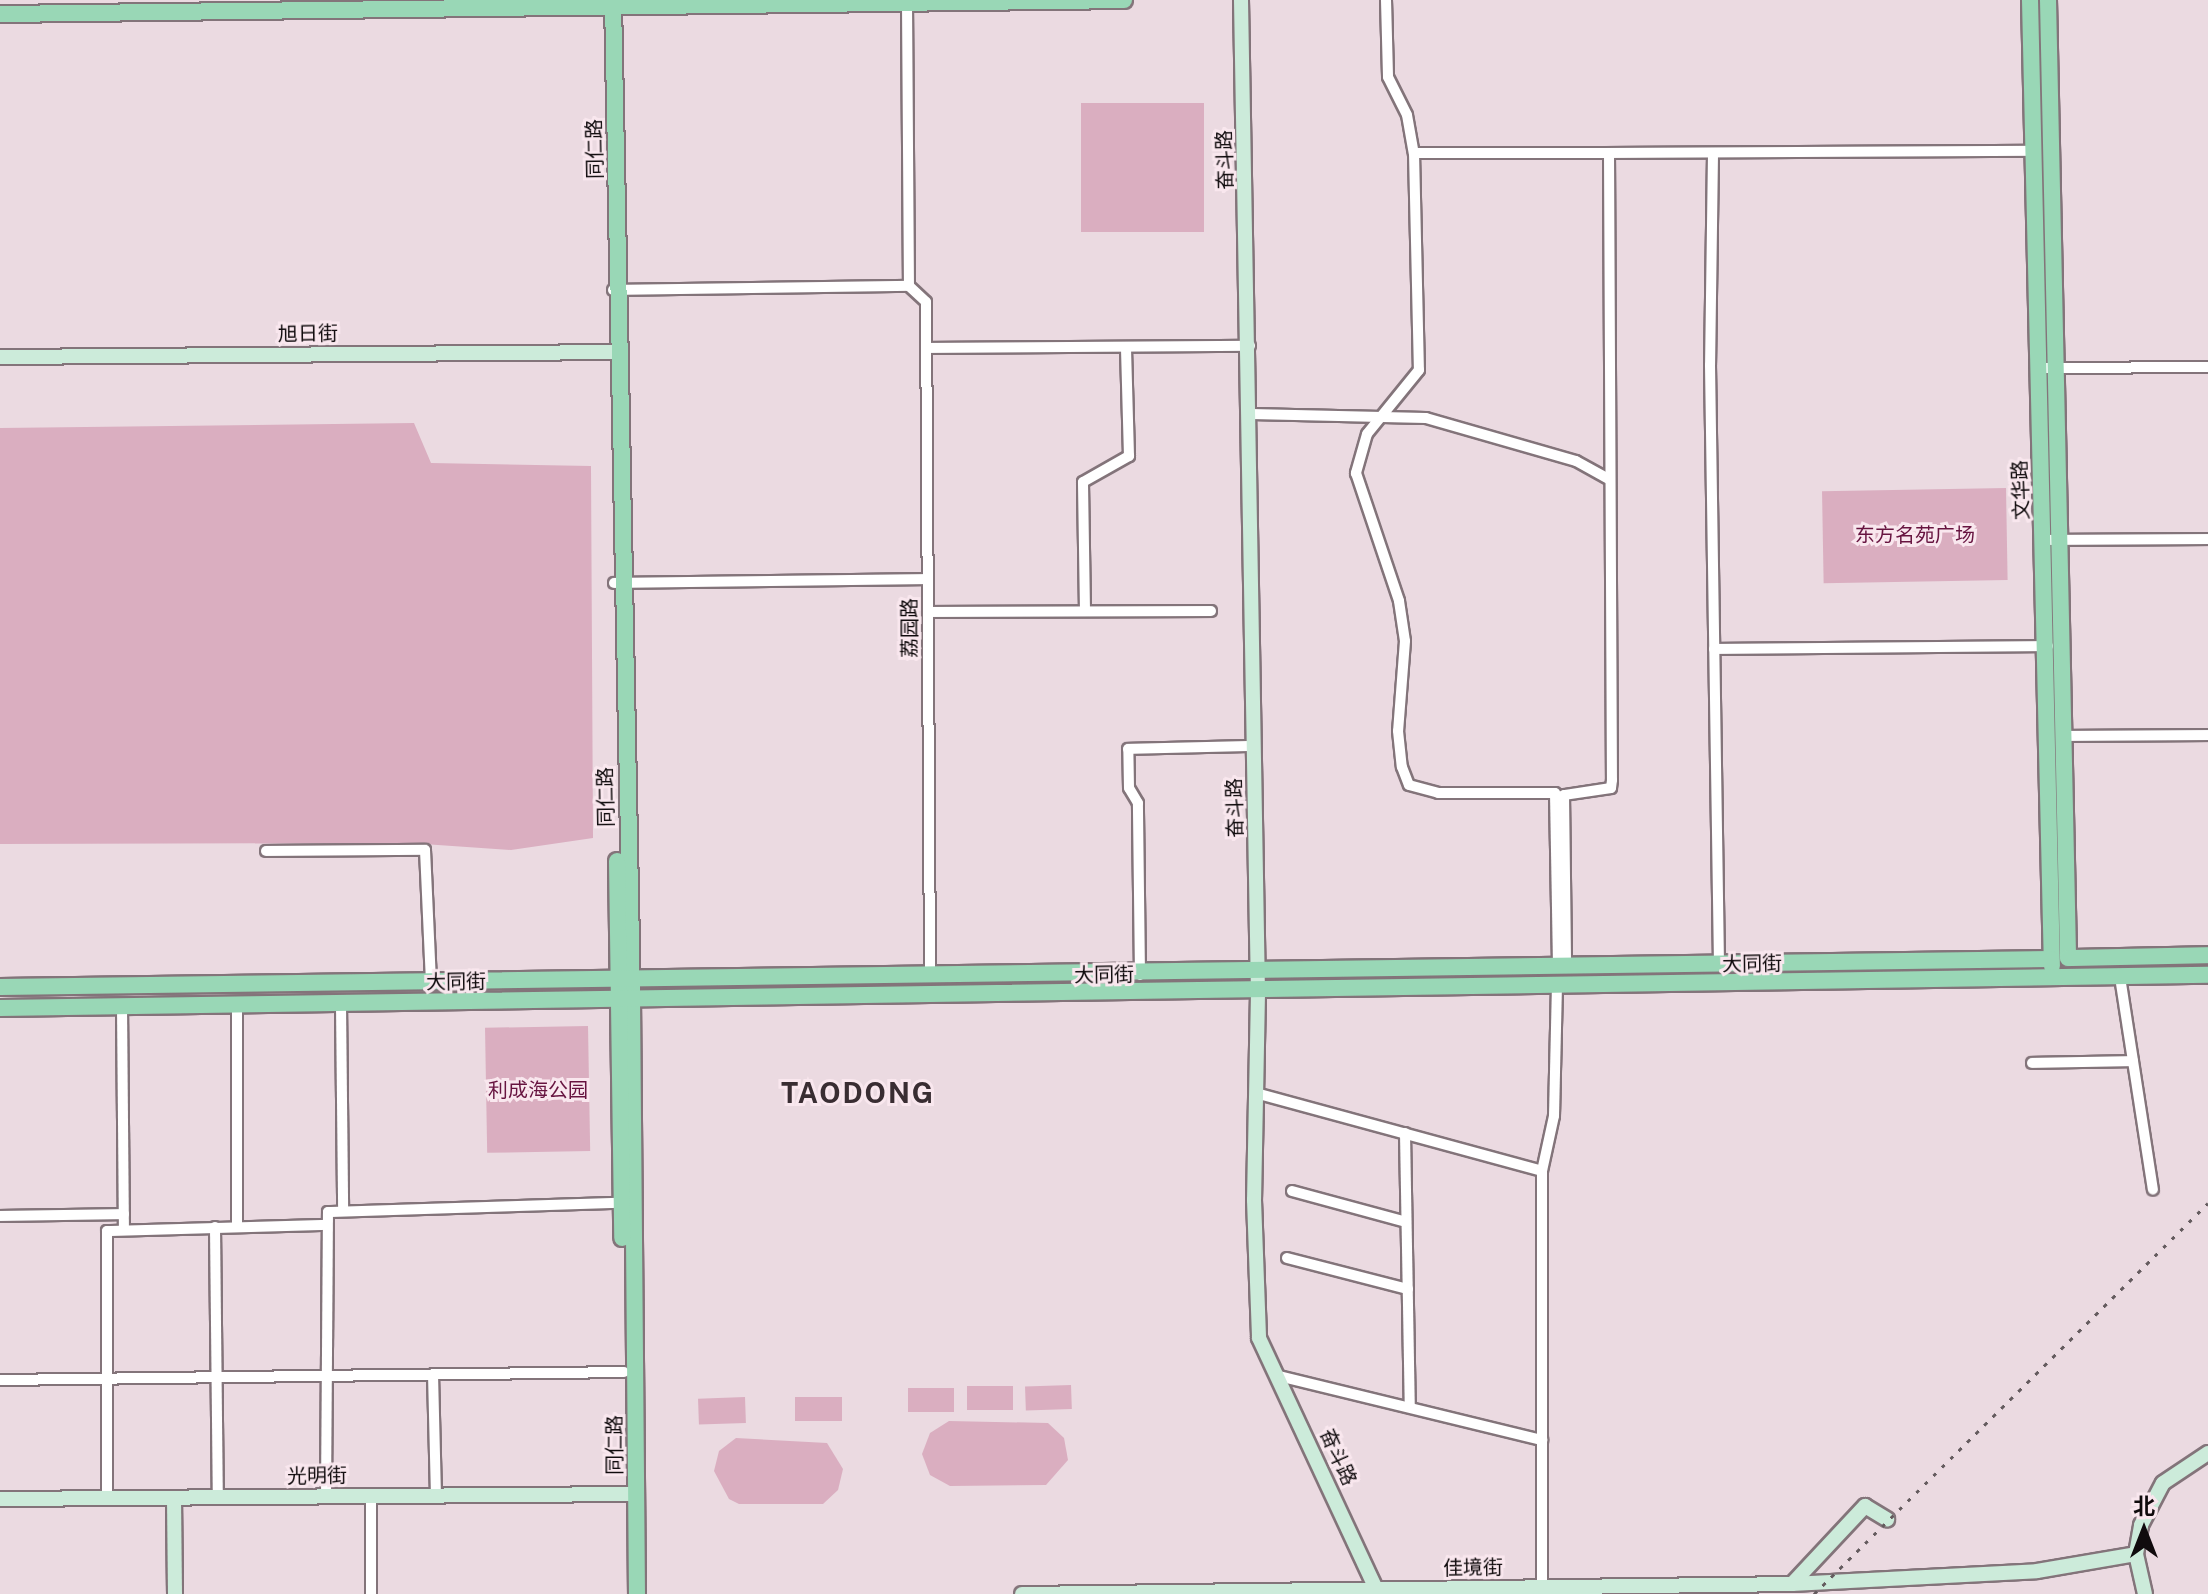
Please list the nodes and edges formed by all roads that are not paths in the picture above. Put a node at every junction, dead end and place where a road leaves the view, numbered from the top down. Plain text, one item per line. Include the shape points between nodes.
1 (1124, 0) edge
2 (1241, 0) edge
3 (1386, 0) edge
4 (2030, 0) edge
5 (2048, 0) edge
6 (609, 3) edge
7 (907, 3) junction
8 (0, 14) edge
9 (2035, 151) junction
10 (1414, 153) junction
11 (1609, 153) junction
12 (1713, 154) junction
13 (909, 286) junction
14 (614, 290) junction
15 (1250, 346) junction
16 (1126, 347) junction
17 (926, 348) junction
18 (614, 352) junction
19 (0, 357) edge
20 (2208, 367) edge
21 (2038, 368) junction
22 (2056, 368) junction
23 (1251, 414) junction
24 (1383, 414) junction
25 (1608, 479) junction
26 (2208, 539) edge
27 (2051, 540) junction
28 (927, 579) junction
29 (618, 583) junction
30 (1085, 611) junction
31 (1211, 611) dead end
32 (928, 612) junction
33 (2053, 646) junction
34 (1714, 649) junction
35 (2208, 735) edge
36 (2062, 736) junction
37 (1254, 746) junction
38 (266, 851) dead end
39 (2208, 955) edge
40 (2060, 958) junction
41 (1719, 966) junction
42 (1562, 968) junction
43 (1257, 973) junction
44 (1140, 975) junction
45 (2208, 975) edge
46 (930, 977) junction
47 (2120, 977) junction
48 (2060, 979) junction
49 (625, 981) junction
50 (431, 984) junction
51 (0, 987) edge
52 (1557, 988) junction
53 (1258, 993) junction
54 (626, 1000) junction
55 (237, 1004) junction
56 (341, 1004) junction
57 (122, 1006) junction
58 (0, 1008) edge
59 (2133, 1061) junction
60 (2032, 1063) dead end
61 (1259, 1094) junction
62 (1405, 1133) junction
63 (1542, 1171) junction
64 (2153, 1189) dead end
65 (1292, 1191) dead end
66 (622, 1203) junction
67 (343, 1210) junction
68 (124, 1214) junction
69 (0, 1216) edge
70 (1406, 1222) junction
71 (325, 1225) junction
72 (237, 1226) junction
73 (215, 1227) junction
74 (124, 1230) junction
75 (1287, 1258) dead end
76 (1408, 1289) junction
77 (624, 1372) junction
78 (325, 1374) junction
79 (433, 1374) junction
80 (215, 1376) junction
81 (1279, 1376) junction
82 (106, 1378) junction
83 (0, 1380) edge
84 (1410, 1406) junction
85 (1542, 1440) junction
86 (2208, 1453) edge
87 (630, 1494) junction
88 (436, 1495) junction
89 (326, 1496) junction
90 (371, 1496) junction
91 (218, 1497) junction
92 (107, 1498) junction
93 (174, 1498) junction
94 (0, 1499) edge
95 (1887, 1519) dead end
96 (2136, 1554) junction
97 (1792, 1584) junction
98 (1542, 1587) junction
99 (1376, 1589) junction
100 (1272, 1592) edge
101 (1401, 1592) edge
102 (175, 1594) edge
103 (371, 1594) edge
104 (627, 1594) edge
105 (637, 1594) edge
106 (1022, 1594) edge
107 (2145, 1594) edge

1 - 7 main road
2 - 15 street, 奋斗路
3 - 10 street via 1388,77 1407,115
4 - 9 main road, 文华路
5 - 22 main road, 文华路
6 - 7 main road
6 - 8 main road
6 - 14 main road, 同仁路
7 - 13 street
9 - 12 street
9 - 21 main road, 文华路
10 - 11 street
10 - 24 street via 1419,370
11 - 12 street
11 - 25 street
12 - 34 street
13 - 14 street
13 - 17 street, 荔园路 via 926,302
14 - 18 main road, 同仁路
15 - 16 street
15 - 23 street, 奋斗路
16 - 17 street
16 - 30 street via 1129,456 1083,482
17 - 28 street, 荔园路
18 - 19 street, 旭日街
18 - 29 main road, 同仁路
20 - 22 street
21 - 22 street
21 - 27 main road, 文华路
22 - 27 main road, 文华路
23 - 24 street
23 - 37 street, 奋斗路
24 - 25 street via 1488,433 1576,461
24 - 42 street via 1360,449 1356,473 1399,601 1405,641 1398,731 1402,767 1409,785 1438,793 1555,793
25 - 42 street via 1612,780 1611,788 1564,795
26 - 27 street
27 - 33 main road, 文华路
28 - 29 street
28 - 32 street, 荔园路
29 - 49 main road, 同仁路
30 - 31 street
30 - 32 street
32 - 46 street, 荔园路
33 - 34 street
33 - 36 main road, 文华路
33 - 40 main road, 文华路
34 - 41 street
35 - 36 street
36 - 40 main road, 文华路
37 - 43 street, 奋斗路
37 - 44 street via 1128,749 1129,788 1138,803
38 - 50 street via 425,850
39 - 40 main road, 大同街
40 - 41 main road, 大同街
40 - 48 main road, 文华路
41 - 42 main road, 大同街
42 - 43 main road, 大同街
43 - 44 main road, 大同街
43 - 53 street, 奋斗路
44 - 46 main road, 大同街
45 - 47 main road, 大同街
46 - 49 main road, 大同街
47 - 48 main road, 大同街
47 - 59 street
48 - 52 main road, 大同街
49 - 50 main road, 大同街
49 - 54 main road, 同仁路
50 - 51 main road, 大同街
52 - 53 main road, 大同街
52 - 63 street via 1554,1116
53 - 54 main road, 大同街
53 - 61 street, 奋斗路
54 - 56 main road, 大同街
54 - 66 main road, 同仁路
54 - 87 main road, 同仁路
55 - 56 main road, 大同街
55 - 57 main road, 大同街
55 - 72 street
56 - 67 street
57 - 58 main road, 大同街
57 - 68 street
59 - 60 street
59 - 64 street
61 - 62 street
61 - 81 street, 奋斗路 via 1254,1200 1259,1338
62 - 63 street
62 - 70 street
63 - 85 street
65 - 70 street
66 - 67 street
66 - 77 main road, 同仁路
67 - 71 street via 328,1212
68 - 69 street
68 - 74 street
70 - 76 street
71 - 72 street
71 - 78 street
72 - 73 street
73 - 74 street
73 - 80 street
74 - 82 street via 107,1231
75 - 76 street
76 - 84 street
77 - 79 street
77 - 87 main road, 同仁路
78 - 79 street
78 - 80 street
78 - 89 street
79 - 88 street
80 - 82 street
80 - 91 street
81 - 84 street
81 - 99 street, 奋斗路
82 - 83 street
82 - 92 street
84 - 85 street
85 - 98 street
86 - 96 street via 2163,1483 2141,1525
87 - 88 street, 光明街
87 - 104 main road, 同仁路
87 - 105 main road, 同仁路
88 - 90 street, 光明街
89 - 90 street, 光明街
89 - 91 street, 光明街
90 - 103 street
91 - 93 street, 光明街
92 - 93 street, 光明街
92 - 94 street, 光明街
93 - 102 street
95 - 97 street via 1865,1506
96 - 97 street, 佳境街 via 2006,1574
96 - 107 street
97 - 98 street, 佳境街
98 - 101 street, 佳境街
99 - 100 street, 佳境街
99 - 101 street, 佳境街
100 - 106 street, 佳境街

